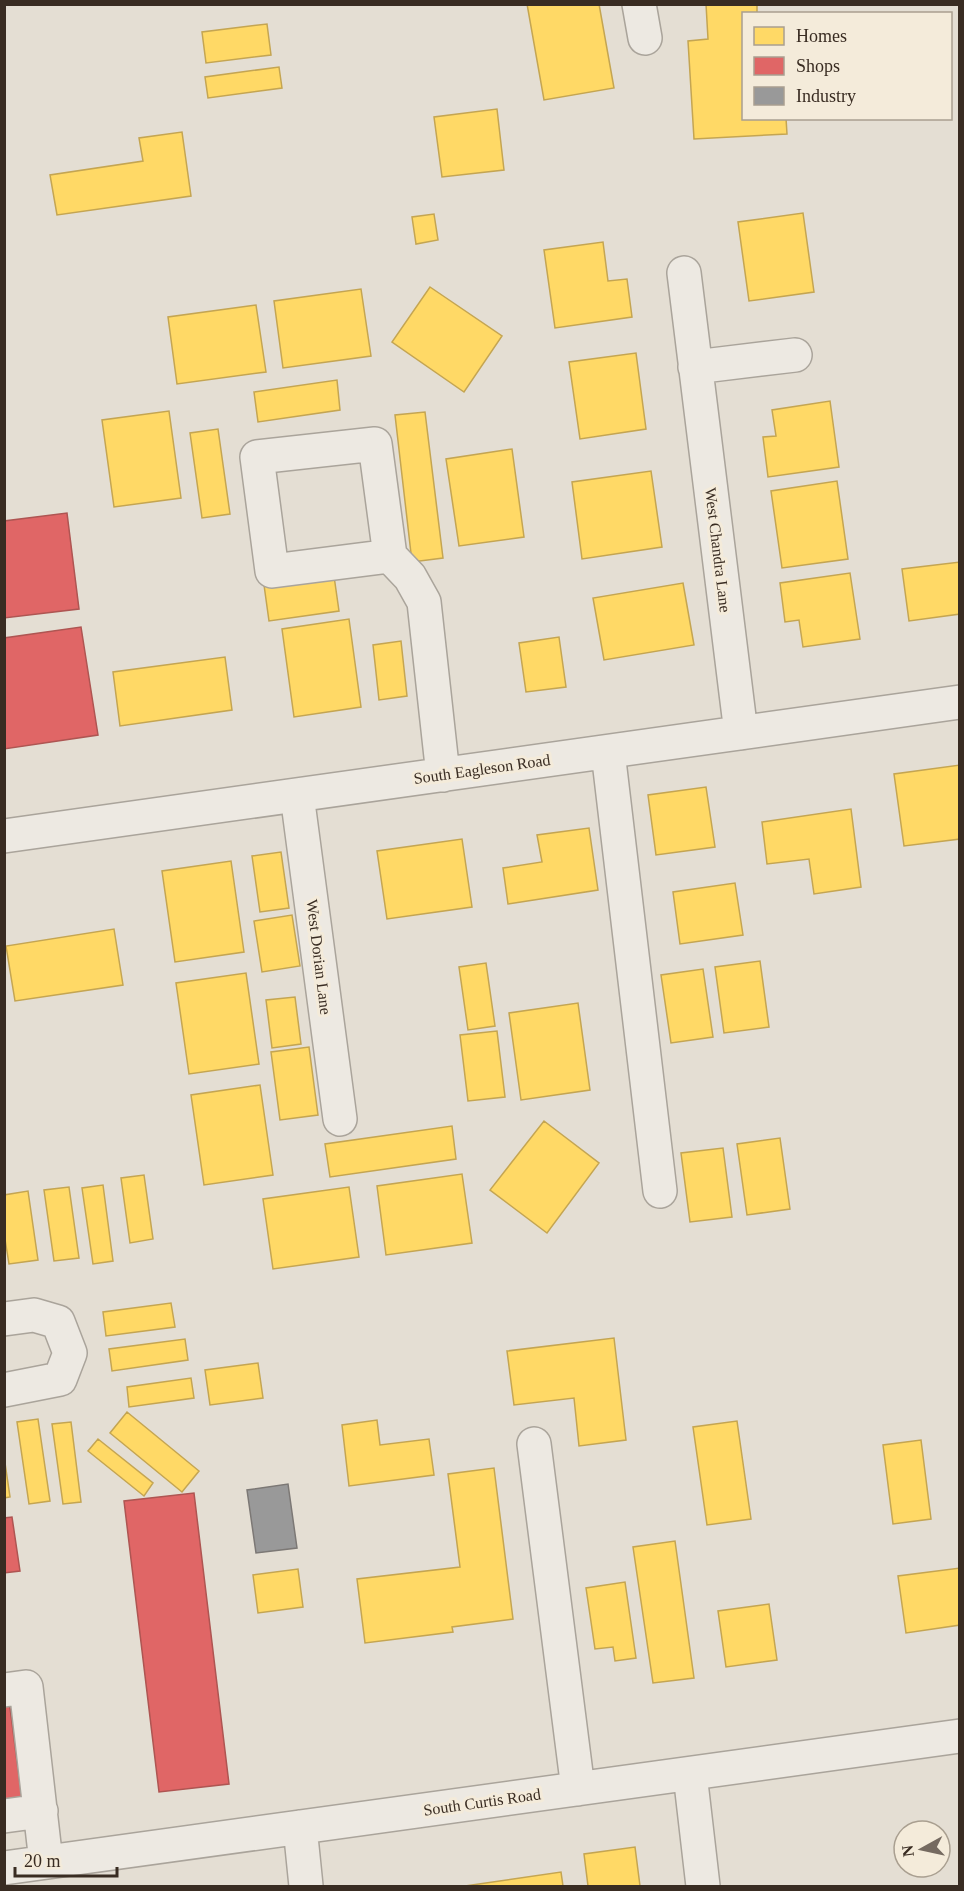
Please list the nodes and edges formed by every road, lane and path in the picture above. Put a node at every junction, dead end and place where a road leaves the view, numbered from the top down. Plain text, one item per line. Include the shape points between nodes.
1 (639, 4) edge
2 (645, 38) dead end
3 (684, 273) dead end
4 (795, 355) dead end
5 (695, 367) junction
6 (390, 556) junction
7 (960, 702) edge
8 (741, 733) junction
9 (608, 752) junction
10 (443, 775) junction
11 (297, 795) junction
12 (4, 836) edge
13 (340, 1119) dead end
14 (660, 1191) dead end
15 (4, 1319) edge
16 (4, 1390) edge
17 (534, 1444) dead end
18 (4, 1690) edge
19 (960, 1736) edge
20 (690, 1774) junction
21 (578, 1789) junction
22 (41, 1811) junction
23 (4, 1816) edge
24 (300, 1827) junction
25 (46, 1862) junction
26 (4, 1868) edge
27 (306, 1887) edge
28 (703, 1887) edge

1 - 2 street
3 - 5 street, West Chandra Lane
4 - 5 street
5 - 8 street, West Chandra Lane
6 - 6 street via 272,571 257,457 375,444
6 - 10 street via 410,577 424,602
7 - 8 street, South Eagleson Road
8 - 9 street, South Eagleson Road
9 - 10 street, South Eagleson Road
9 - 14 street
10 - 11 street, South Eagleson Road
11 - 12 street, South Eagleson Road
11 - 13 street, West Dorian Lane
15 - 16 street via 34,1315 58,1322 70,1353 60,1379
17 - 21 street
18 - 22 street via 26,1687
19 - 20 street, South Curtis Road
20 - 21 street, South Curtis Road
20 - 28 street
21 - 24 street, South Curtis Road
22 - 23 street
22 - 25 street
24 - 25 street, South Curtis Road
24 - 27 street
25 - 26 street, South Curtis Road

